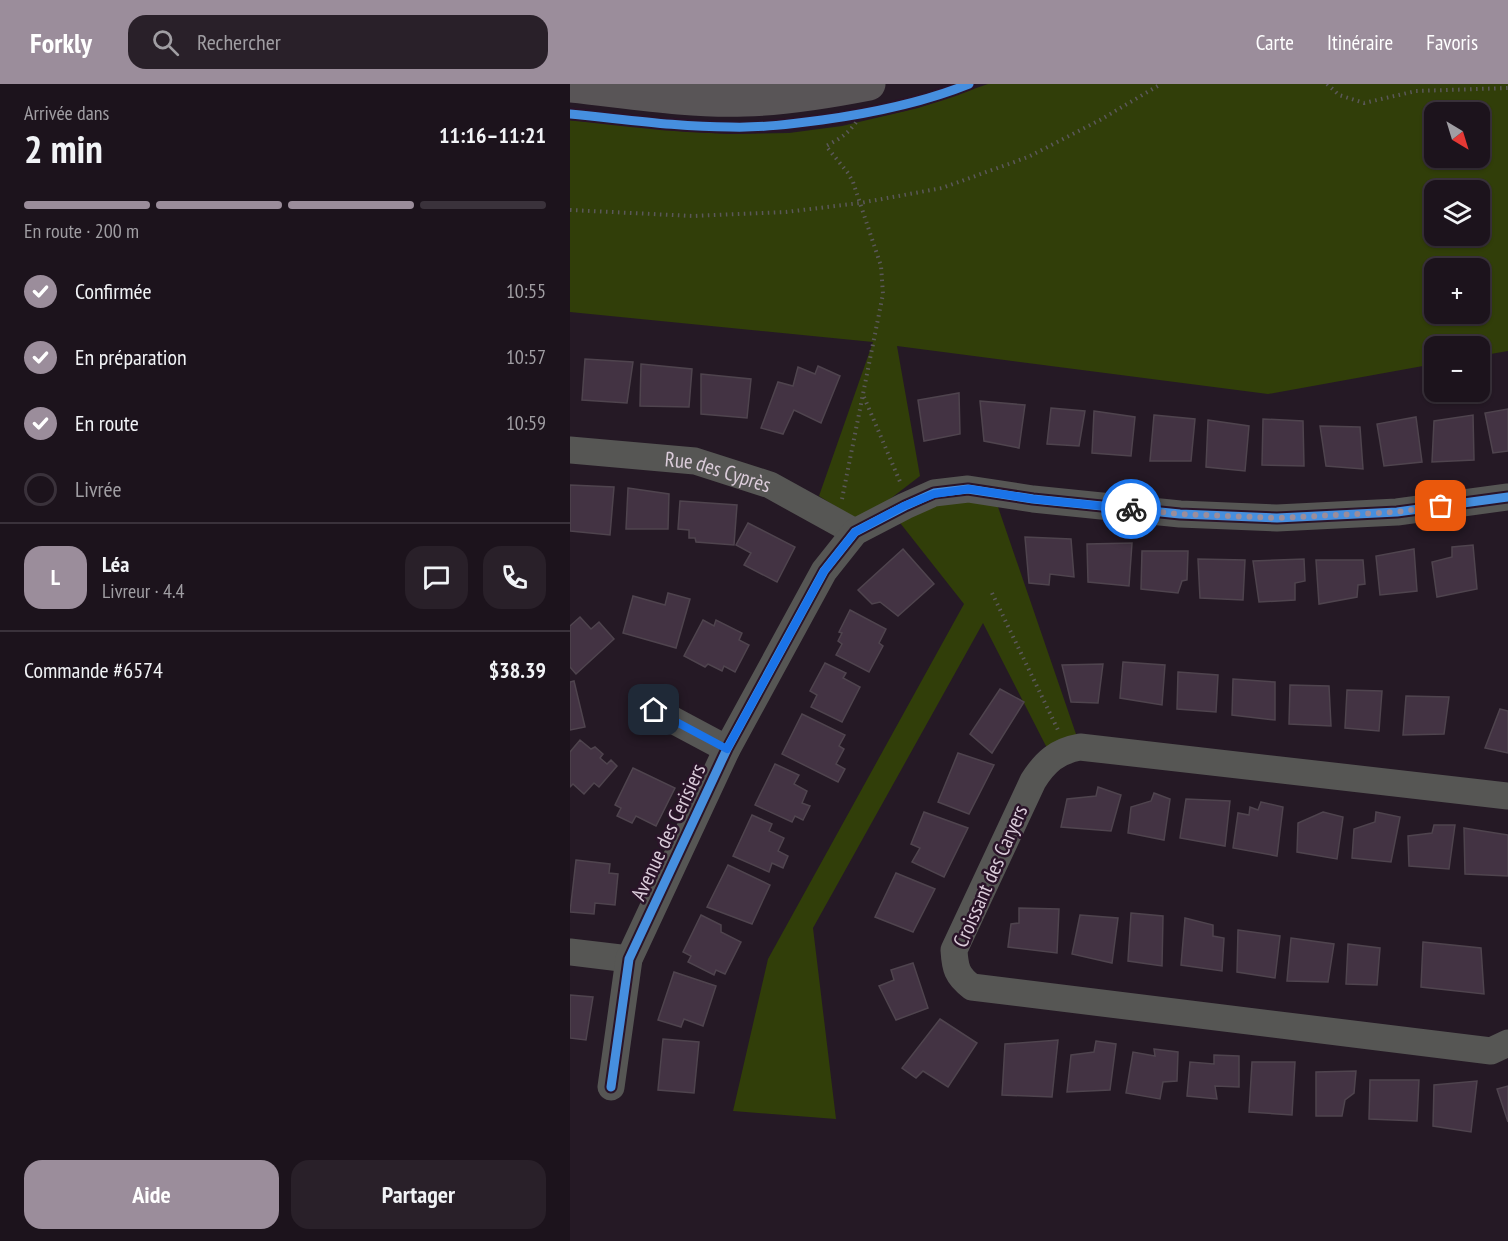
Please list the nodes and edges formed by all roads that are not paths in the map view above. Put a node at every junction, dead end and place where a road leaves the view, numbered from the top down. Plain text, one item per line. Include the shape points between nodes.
1 (570, 86) edge
2 (866, 104) edge
3 (570, 450) edge
4 (1508, 497) edge
5 (846, 528) junction
6 (654, 710) dead end
7 (727, 749) junction
8 (1508, 796) edge
9 (570, 952) edge
10 (629, 959) junction
11 (1508, 1043) edge
12 (611, 1087) dead end

1 - 2 main road via 672,97 744,100 795,96
3 - 5 street, Rue des Cyprès via 695,461 770,485
4 - 5 street, Avenue des Cerisiers via 1397,512 1277,518 1180,514 969,489 934,494
5 - 7 street, Avenue des Cerisiers
6 - 7 street
7 - 10 street, Avenue des Cerisiers
8 - 11 street, Croissant des Caryers via 1080,747 1067,749 1042,767 1033,781 954,950 954,965 962,980 972,987 1491,1052
9 - 10 street
10 - 12 street, Avenue des Cerisiers

